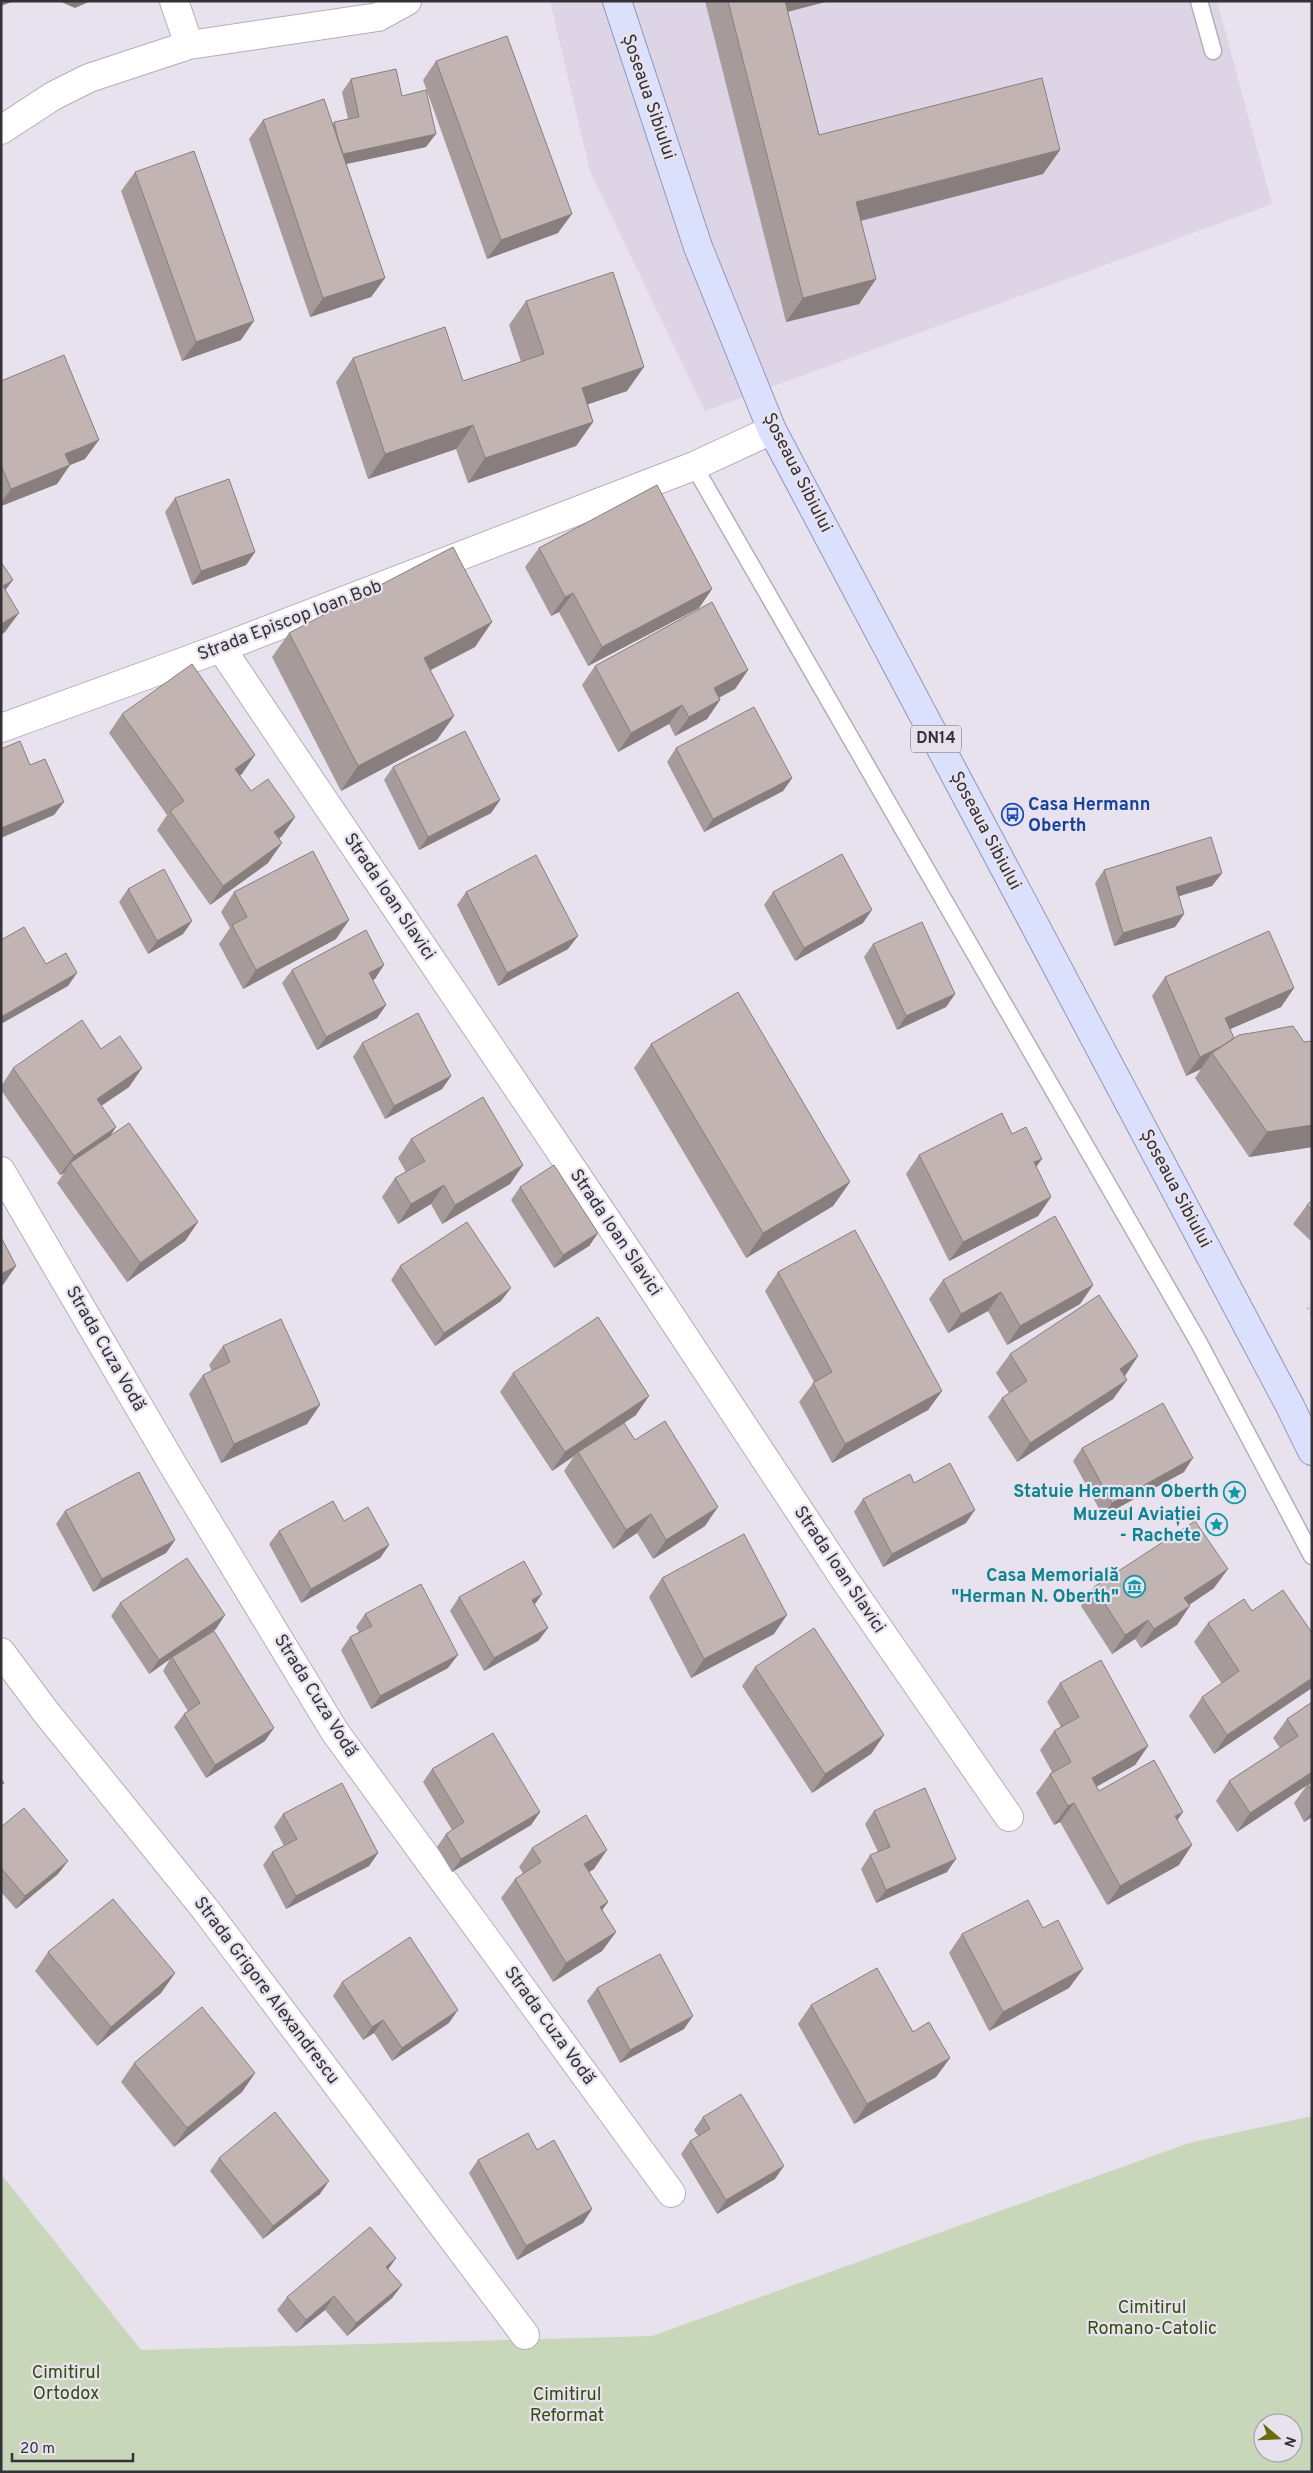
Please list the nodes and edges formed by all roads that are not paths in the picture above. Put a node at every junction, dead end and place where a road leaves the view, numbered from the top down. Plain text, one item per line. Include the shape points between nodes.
1 (174, 1) edge
2 (407, 1) edge
3 (617, 1) edge
4 (1199, 1) edge
5 (189, 45) junction
6 (1213, 51) dead end
7 (1, 130) edge
8 (772, 430) junction
9 (694, 466) junction
10 (221, 648) junction
11 (1, 728) edge
12 (1, 1171) edge
13 (1312, 1452) edge
14 (1312, 1556) edge
15 (1, 1652) edge
16 (1010, 1817) dead end
17 (671, 2193) dead end
18 (525, 2335) dead end

1 - 5 street
2 - 5 street via 378,17
3 - 8 main road, Șoseaua Sibiului / DN14 via 698,247
4 - 6 lane
5 - 7 street via 89,78 53,96
8 - 9 street, Strada Episcop Ioan Bob
8 - 13 main road, Șoseaua Sibiului / DN14
9 - 10 street, Strada Episcop Ioan Bob
9 - 14 lane via 1199,1343
10 - 11 street, Strada Episcop Ioan Bob
10 - 16 street, Strada Ioan Slavici via 845,1580
12 - 17 street, Strada Cuza Vodă via 173,1465 335,1732
15 - 18 street, Strada Grigore Alexandrescu via 205,1909

